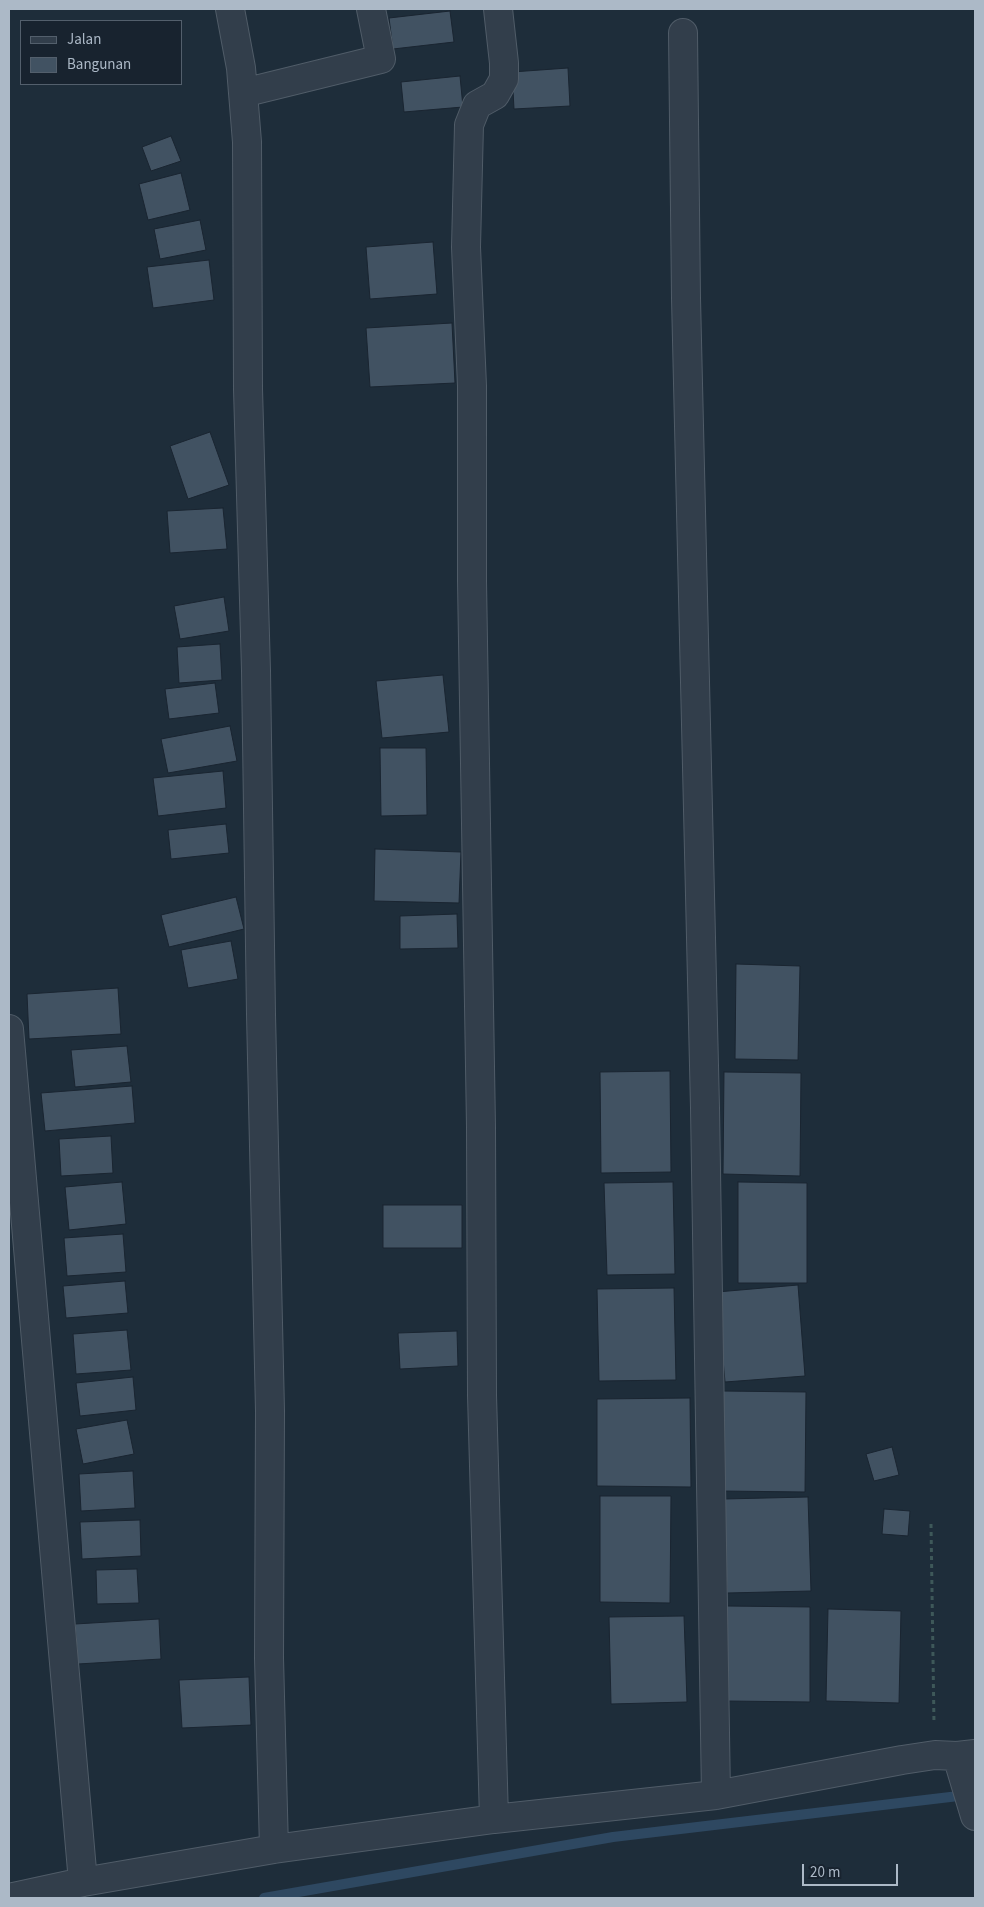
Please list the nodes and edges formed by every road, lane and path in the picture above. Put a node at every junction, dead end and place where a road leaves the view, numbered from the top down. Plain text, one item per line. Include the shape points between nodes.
1 (230, 9) edge
2 (370, 9) edge
3 (498, 9) edge
4 (683, 33) dead end
5 (243, 93) junction
6 (9, 1029) edge
7 (931, 1524) dead end
8 (956, 1755) edge
9 (716, 1795) junction
10 (975, 1816) edge
11 (494, 1819) junction
12 (274, 1849) junction
13 (83, 1882) junction
14 (9, 1898) edge

1 - 5 street
2 - 5 street via 381,59
3 - 11 street via 504,79 495,95 477,105 469,125 466,247 472,386 482,1395
4 - 9 street
5 - 12 street via 247,142 248,389 270,1411 269,1658
6 - 13 street
7 - 8 path
8 - 9 street
8 - 10 street
9 - 11 street
11 - 12 street
12 - 13 street
13 - 14 street

